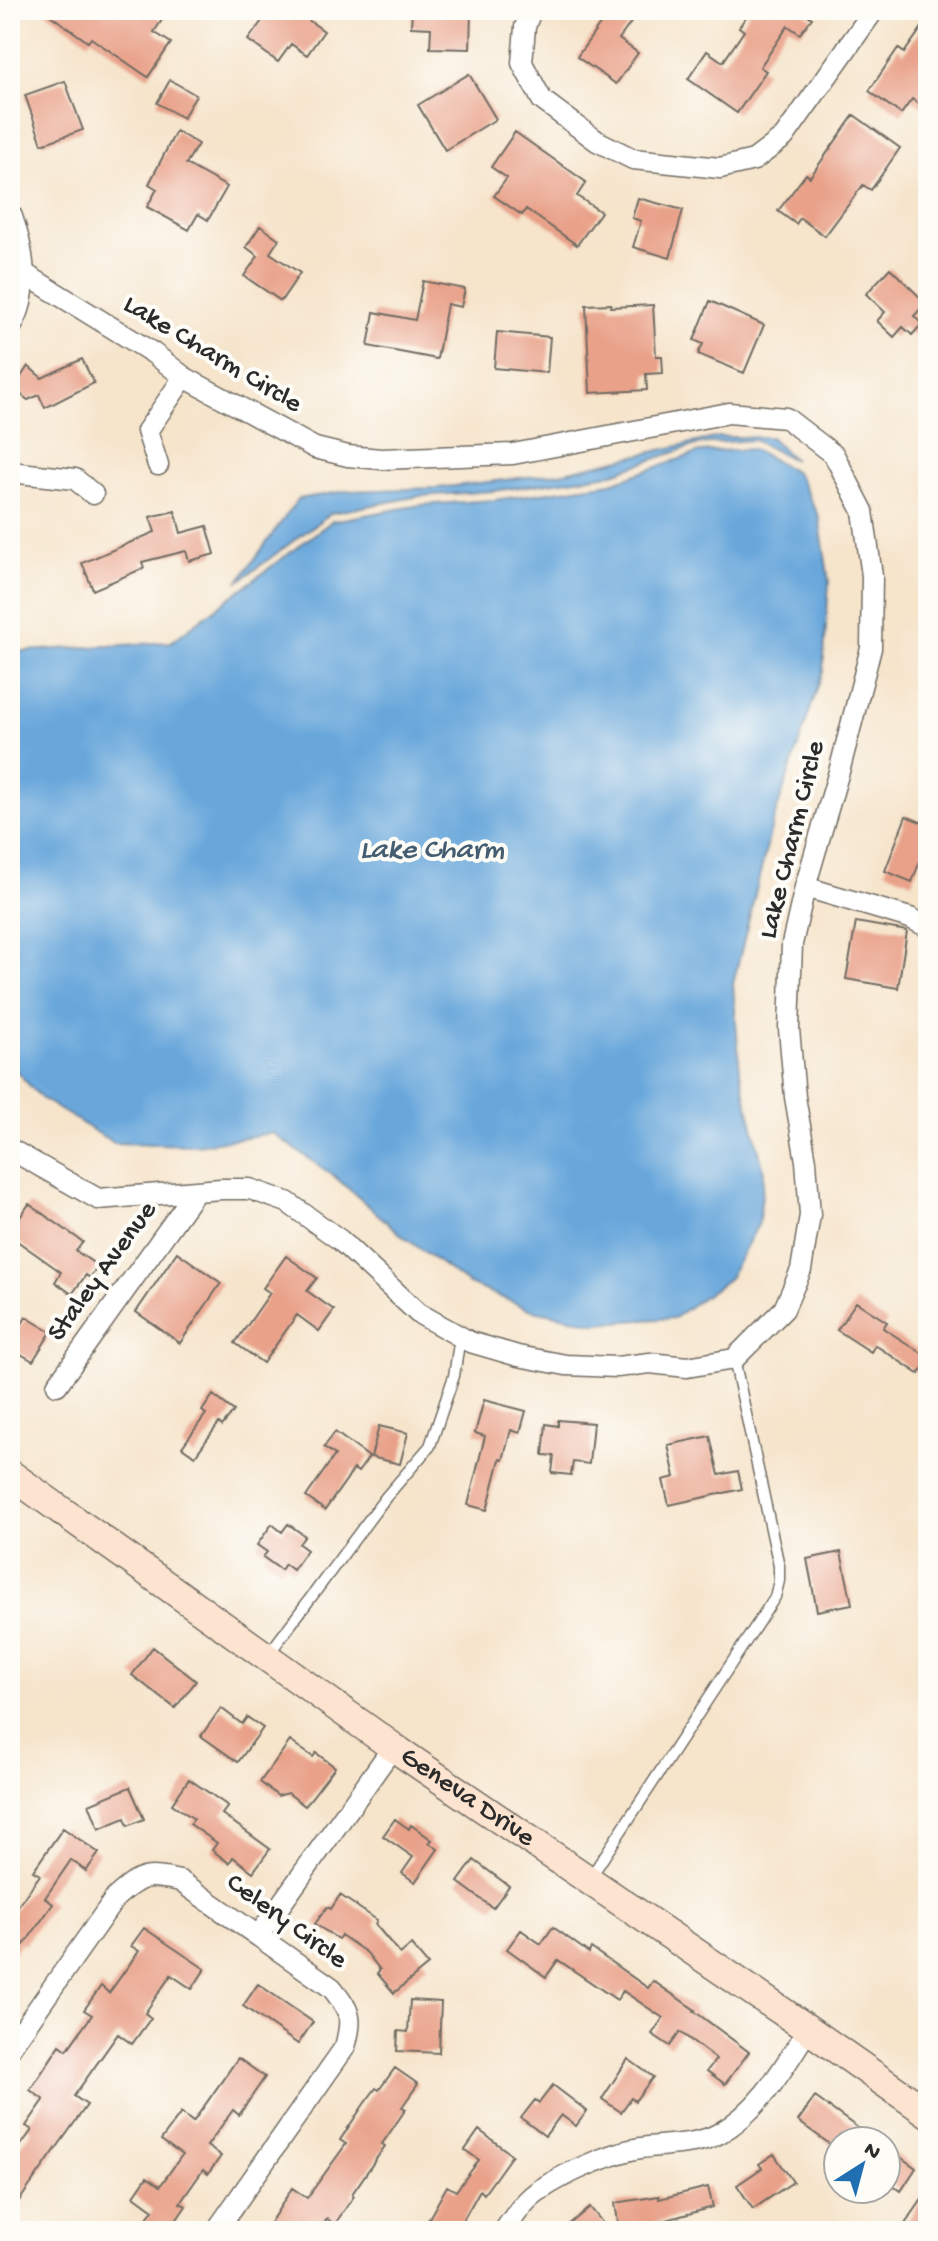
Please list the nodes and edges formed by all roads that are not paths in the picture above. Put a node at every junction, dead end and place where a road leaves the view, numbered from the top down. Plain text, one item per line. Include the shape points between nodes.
1 (531, 10) edge
2 (874, 10) edge
3 (10, 217) edge
4 (22, 272) junction
5 (10, 325) edge
6 (184, 377) junction
7 (158, 465) dead end
8 (10, 472) edge
9 (93, 494) dead end
10 (805, 887) junction
11 (928, 927) edge
12 (10, 1149) edge
13 (196, 1191) junction
14 (460, 1337) junction
15 (734, 1359) junction
16 (57, 1385) dead end
17 (10, 1474) edge
18 (267, 1657) junction
19 (393, 1747) junction
20 (589, 1880) junction
21 (259, 1935) junction
22 (808, 2029) junction
23 (10, 2048) edge
24 (928, 2113) edge
25 (216, 2231) edge
26 (504, 2231) edge

1 - 2 street via 522,63 542,100 597,141 633,159 720,168 754,160 784,137
3 - 4 street
4 - 5 street via 22,292
4 - 6 street, Lake Charm Circle
6 - 7 street via 147,431
6 - 10 street, Lake Charm Circle via 315,448 348,456 513,454 729,413 786,418 834,455 863,511 872,576 871,648
8 - 9 street via 75,479
10 - 11 street
10 - 15 street, Lake Charm Circle via 792,944 789,1029 810,1215 801,1270 784,1309
12 - 13 street via 98,1199
13 - 14 street via 250,1189 287,1202 340,1240 418,1313
13 - 16 street, Staley Avenue
14 - 15 street via 566,1365 687,1367
14 - 18 lane via 454,1376 430,1446
15 - 20 lane via 779,1566 775,1597
17 - 18 main road, Geneva Drive
18 - 19 main road, Geneva Drive
19 - 20 main road, Geneva Drive
19 - 21 street
20 - 22 main road, Geneva Drive
21 - 23 street, Celery Circle via 180,1881 152,1875 133,1881 116,1897
21 - 25 street, Celery Circle via 332,1988 346,2006 351,2025 345,2047
22 - 24 main road, Geneva Drive
22 - 26 street via 776,2079 742,2118 716,2135 638,2148 577,2169 537,2191

